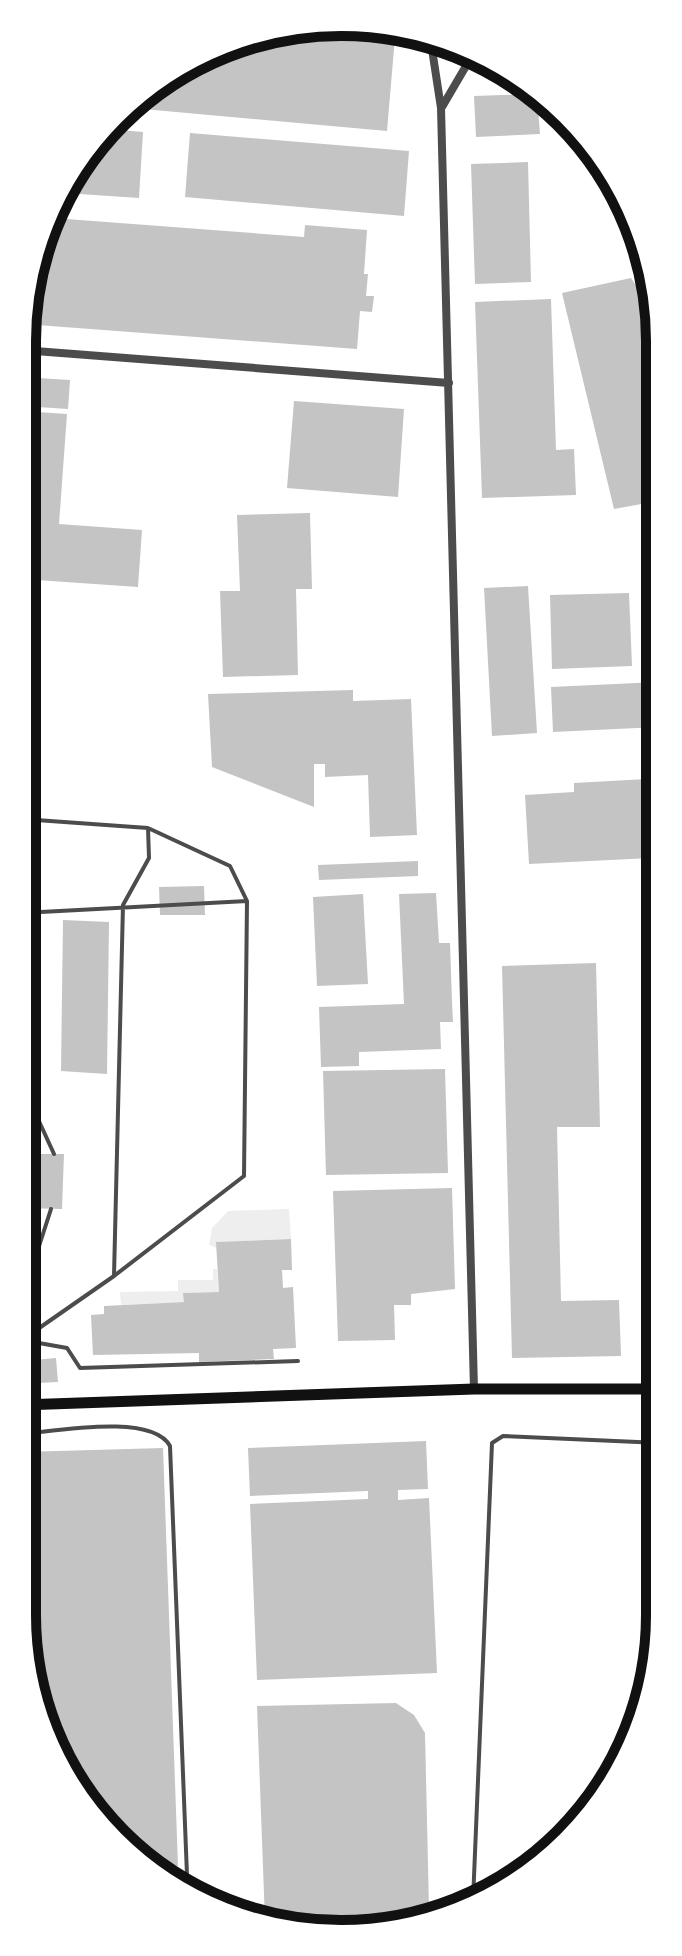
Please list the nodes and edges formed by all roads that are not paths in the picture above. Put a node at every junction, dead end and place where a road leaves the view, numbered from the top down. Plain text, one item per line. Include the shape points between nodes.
1 (432, 50) edge
2 (470, 64) edge
3 (441, 108) junction
4 (36, 351) edge
5 (449, 383) junction
6 (36, 820) edge
7 (148, 828) junction
8 (247, 901) junction
9 (123, 905) junction
10 (36, 912) joint
11 (37, 1117) junction
12 (36, 1154) dead end
13 (54, 1154) dead end
14 (51, 1209) dead end
15 (36, 1255) edge
16 (114, 1276) junction
17 (36, 1331) edge
18 (36, 1343) edge
19 (298, 1361) dead end
20 (474, 1389) junction
21 (646, 1389) edge
22 (36, 1405) edge
23 (36, 1433) edge
24 (646, 1442) edge
25 (185, 1877) edge
26 (473, 1890) edge

1 - 3 street
2 - 3 street
3 - 5 street
4 - 5 street
5 - 20 street
6 - 7 lane
7 - 8 lane via 230,866
7 - 9 lane via 149,858
8 - 9 lane
8 - 16 lane via 244,1176
9 - 10 lane
9 - 16 lane
10 - 11 lane
11 - 12 lane
11 - 13 lane
14 - 15 lane
16 - 17 lane
18 - 19 lane via 67,1348 80,1368
20 - 21 main road
20 - 22 main road
23 - 25 lane via 138,1426 165,1437 170,1446
24 - 26 lane via 503,1436 492,1443

